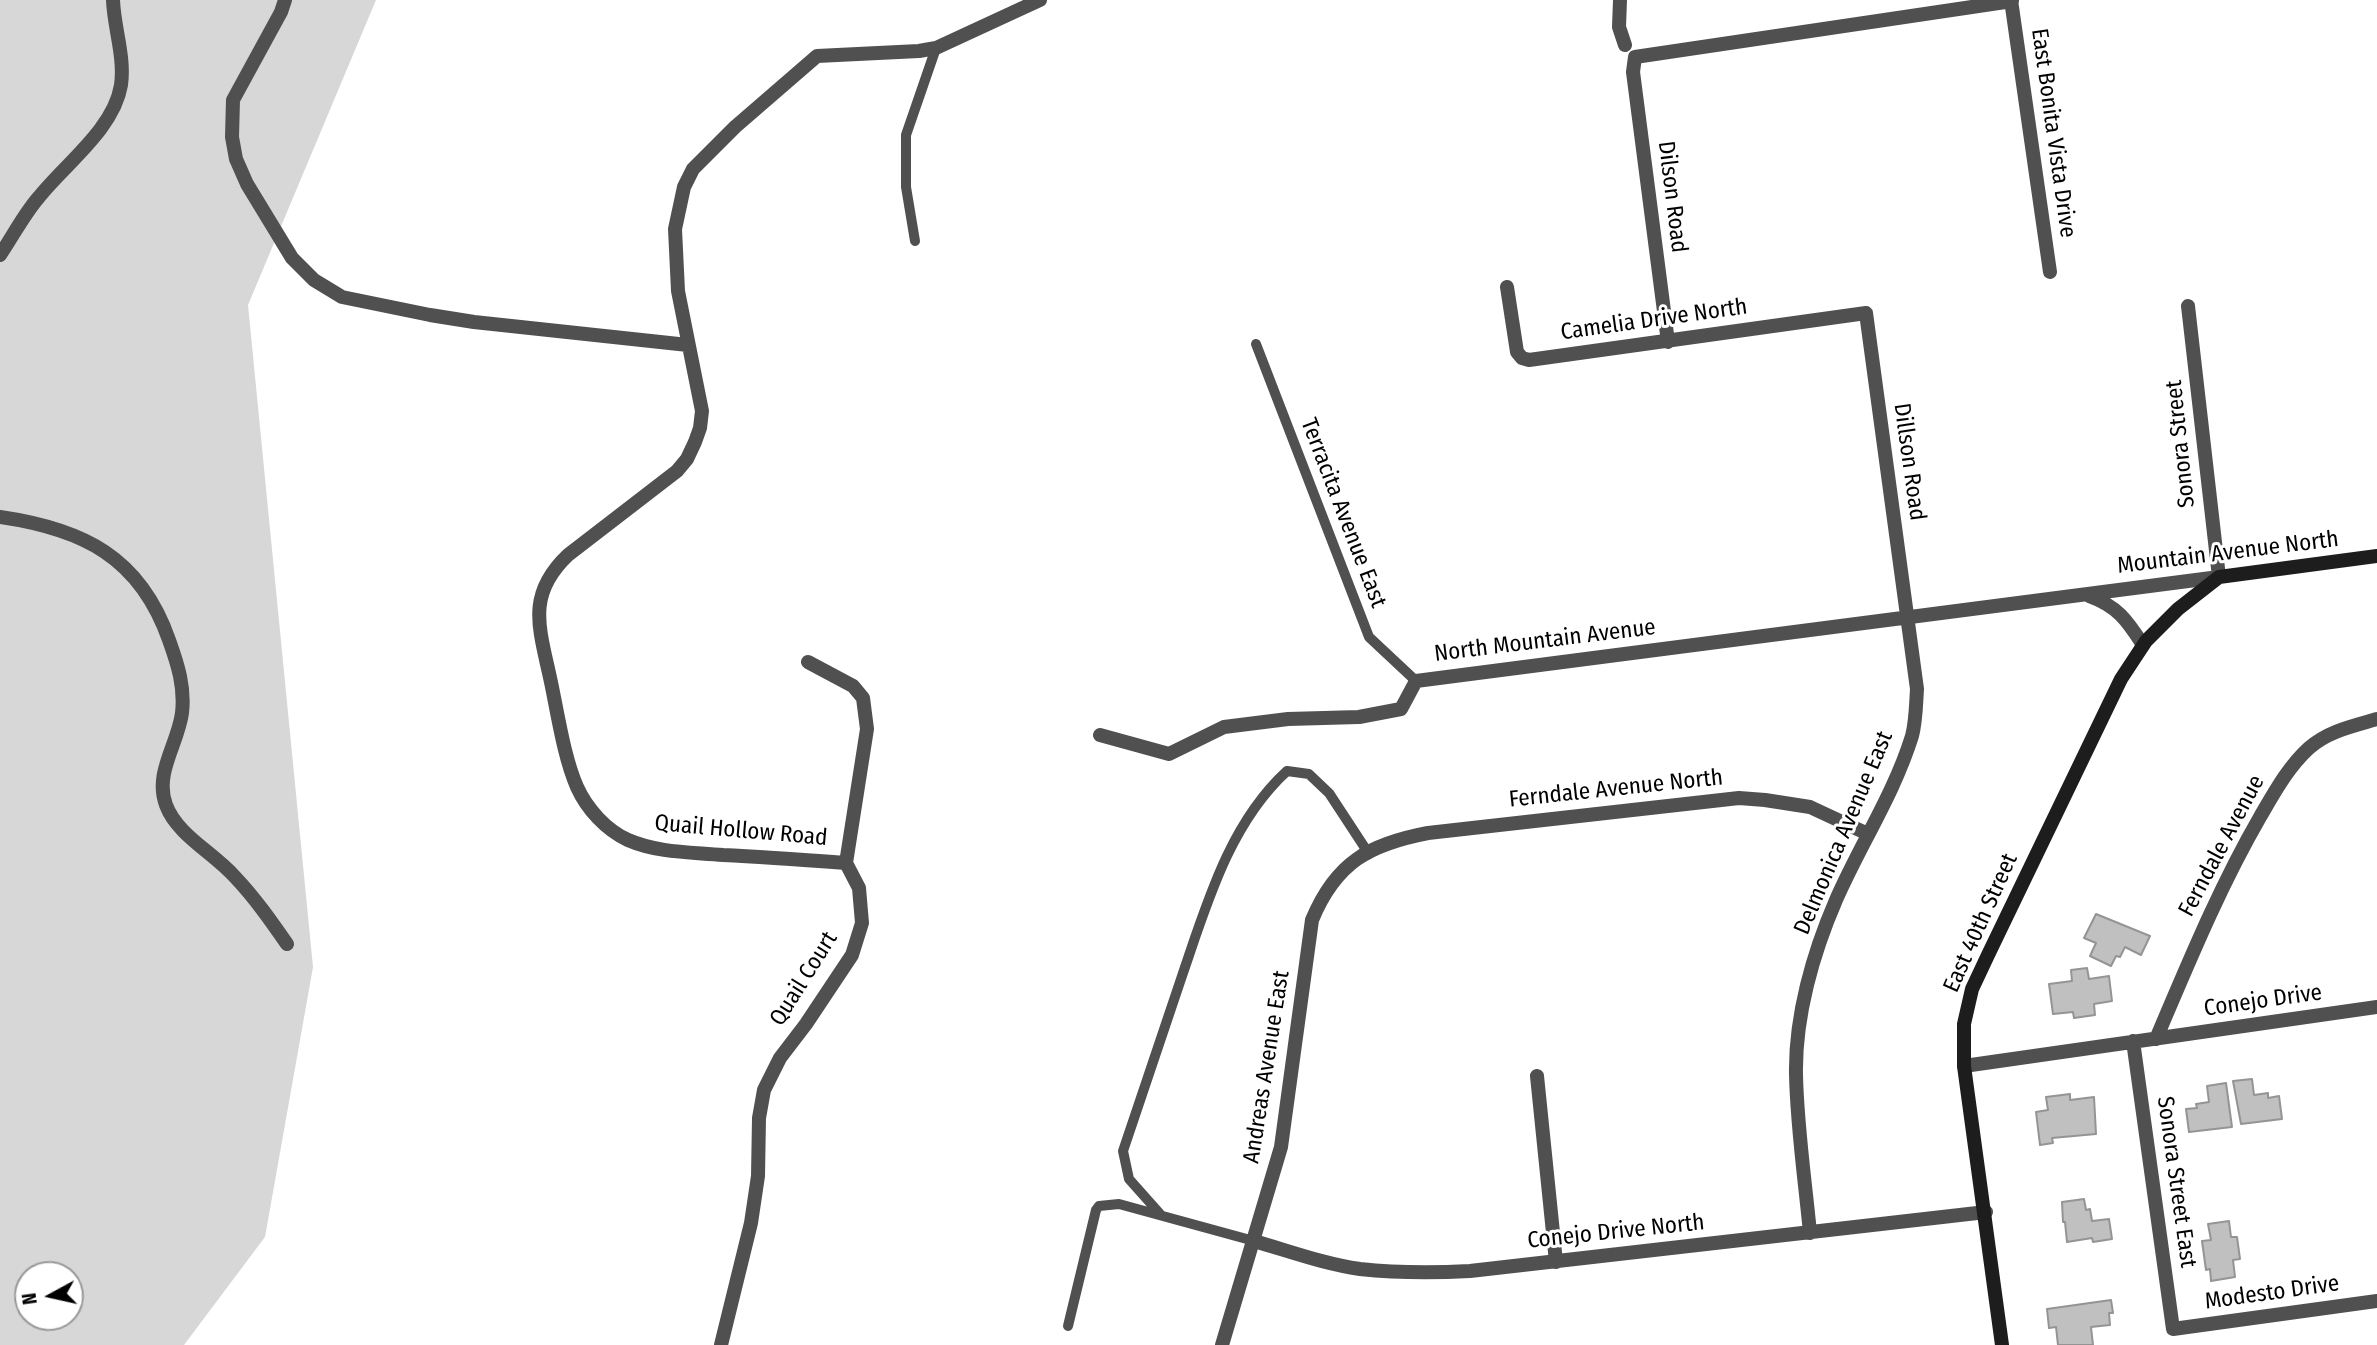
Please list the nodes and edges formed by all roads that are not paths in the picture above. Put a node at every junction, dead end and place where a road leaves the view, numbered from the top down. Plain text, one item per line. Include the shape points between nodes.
1 (113, 0) edge
2 (285, 0) edge
3 (1040, 0) edge
4 (1620, 0) edge
5 (2012, 1) edge
6 (1625, 45) dead end
7 (936, 48) junction
8 (915, 241) dead end
9 (0, 255) edge
10 (2050, 272) dead end
11 (1507, 287) dead end
12 (2188, 306) dead end
13 (1866, 313) joint
14 (1668, 342) junction
15 (1256, 344) dead end
16 (688, 345) junction
17 (0, 517) edge
18 (2377, 556) edge
19 (2219, 577) junction
20 (2084, 594) junction
21 (1908, 617) junction
22 (2143, 645) junction
23 (808, 662) dead end
24 (1416, 681) junction
25 (2377, 719) edge
26 (1100, 735) dead end
27 (1868, 834) junction
28 (1367, 851) junction
29 (846, 863) junction
30 (287, 944) dead end
31 (2377, 1007) edge
32 (2156, 1039) junction
33 (2133, 1041) junction
34 (1964, 1066) junction
35 (1537, 1076) dead end
36 (1986, 1212) junction
37 (1161, 1215) junction
38 (1810, 1233) junction
39 (1254, 1241) junction
40 (1556, 1262) junction
41 (2377, 1301) edge
42 (1068, 1326) dead end
43 (2173, 1329) joint
44 (721, 1345) edge
45 (1222, 1345) edge
46 (2002, 1345) edge

1 - 9 street via 122,72 115,106 86,146 38,197
2 - 16 street via 233,100 232,137 247,184 292,258 314,280 342,297 430,316
3 - 7 street
4 - 6 street via 1619,27
5 - 10 street, East Bonita Vista Drive
5 - 14 street, Dilson Road via 1638,55 1633,72
7 - 8 lane via 906,135 906,187
7 - 16 street, Quail Hollow Road via 817,56 694,169 684,187 675,229 678,291
11 - 14 street, Camelia Drive North via 1517,352 1522,358
12 - 19 street, Sonora Street
13 - 14 street, Camelia Drive North
13 - 21 street, Dillson Road
15 - 24 lane, Terracita Avenue East via 1369,637
16 - 29 street, Quail Hollow Road via 702,411 701,428 687,459 648,496 568,555 545,582 540,625 570,767 592,810 631,841 669,851
17 - 30 street via 73,534 139,581 167,633 183,687 179,732 161,783 167,808 180,827 234,876
18 - 19 main road, Mountain Avenue North
19 - 20 street, Mountain Avenue North
19 - 22 main road, East 40th Street
20 - 21 street, Mountain Avenue North
20 - 22 street, Mountain Avenue North via 2105,602 2127,619
21 - 24 street, North Mountain Avenue
21 - 27 street, Delmonica Avenue East via 1917,689 1913,733
22 - 34 main road, East 40th Street via 2121,679 1972,989 1964,1024
23 - 29 street via 853,687 863,698 866,713
24 - 26 street, North Mountain Avenue via 1401,709 1359,717 1224,727 1169,754
25 - 32 street, Ferndale Avenue via 2333,732 2309,748 2279,784 2244,845
27 - 28 street, Ferndale Avenue North via 1810,807 1739,798 1428,833
27 - 38 street, Delmonica Avenue East via 1815,958 1798,1037 1796,1073
28 - 37 lane via 1329,793 1309,774 1287,771 1242,827 1212,888 1124,1151 1129,1179
28 - 39 street, Andreas Avenue East via 1322,895 1312,920 1281,1147
29 - 44 street, Quail Court via 859,888 862,923 852,955 780,1058 764,1090 751,1223
31 - 32 street, Conejo Drive
32 - 33 street, Conejo Drive
33 - 34 street
33 - 43 street, Sonora Street East
34 - 36 main road, East 40th Street
35 - 40 street
36 - 38 street, Conejo Drive North
36 - 46 main road, East 40th Street
37 - 39 lane
37 - 42 lane via 1119,1204 1099,1206
38 - 40 street, Conejo Drive North
39 - 40 street, Conejo Drive North via 1359,1269 1470,1271
39 - 45 street, Andreas Avenue East
41 - 43 street, Modesto Drive

